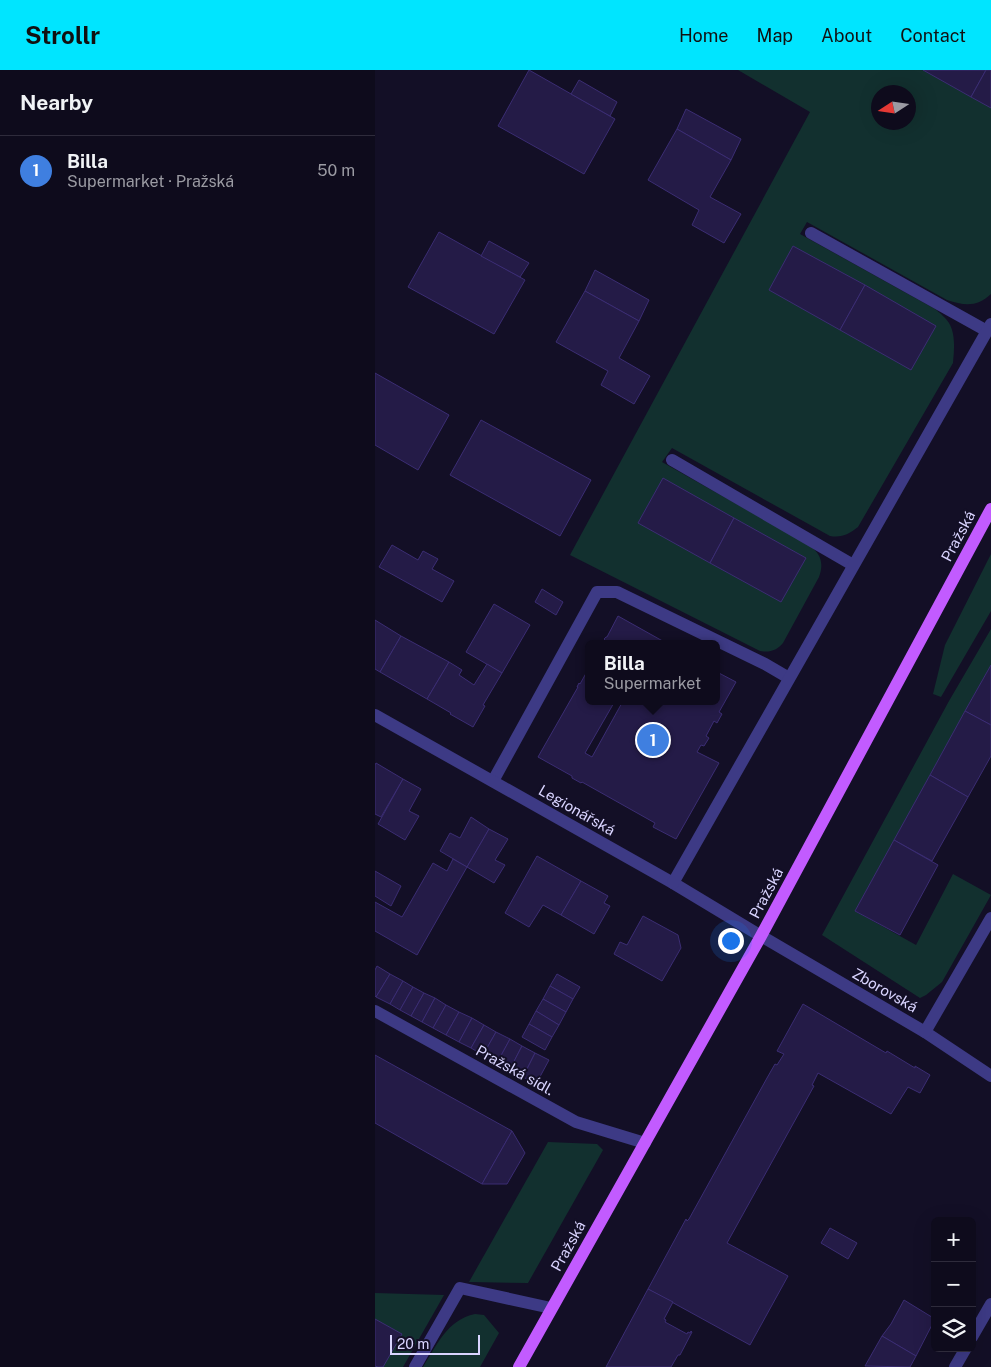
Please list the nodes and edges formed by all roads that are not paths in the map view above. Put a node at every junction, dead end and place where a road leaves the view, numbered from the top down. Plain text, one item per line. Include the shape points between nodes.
1 (811, 233) dead end
2 (989, 327) edge
3 (672, 460) dead end
4 (991, 509) edge
5 (853, 565) junction
6 (716, 640) edge
7 (720, 642) edge
8 (789, 678) junction
9 (375, 715) edge
10 (493, 781) junction
11 (673, 883) junction
12 (991, 918) edge
13 (761, 936) junction
14 (375, 1011) edge
15 (925, 1032) junction
16 (991, 1076) edge
17 (645, 1142) junction
18 (991, 1304) edge
19 (551, 1308) junction
20 (976, 1331) edge
21 (964, 1352) edge
22 (415, 1367) edge
23 (519, 1367) edge
24 (955, 1367) edge

1 - 2 street
2 - 5 street
3 - 5 street
4 - 13 main road, Pražská
5 - 8 street
6 - 10 street via 617,592 597,592
7 - 8 street
8 - 11 street
9 - 10 street, Legionářská
10 - 11 street, Legionářská
11 - 13 street, Legionářská
12 - 15 street
13 - 15 street, Zborovská
13 - 17 main road, Pražská
14 - 17 street, Pražská sídl. via 576,1122
15 - 16 street, Zborovská
17 - 19 main road, Pražská
18 - 20 street
19 - 22 street via 460,1288
19 - 23 main road, Pražská
21 - 24 street

